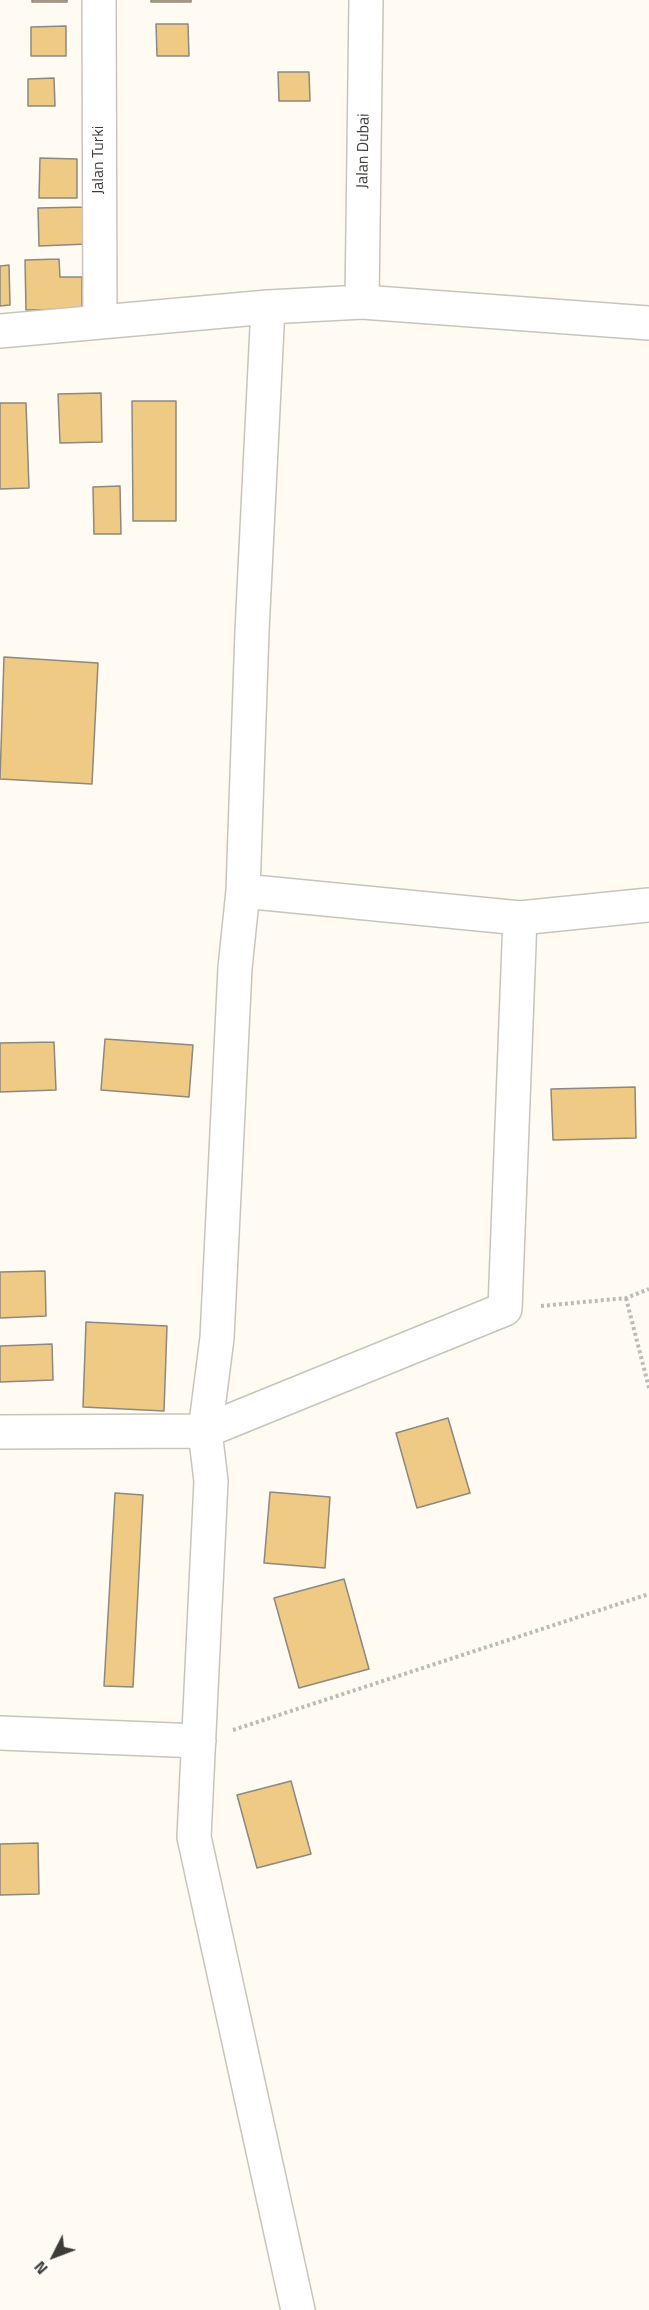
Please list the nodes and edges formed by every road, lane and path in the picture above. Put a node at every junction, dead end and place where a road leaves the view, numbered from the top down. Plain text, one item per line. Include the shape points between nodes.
1 (99, 0) edge
2 (366, 0) edge
3 (362, 302) junction
4 (268, 307) junction
5 (100, 321) junction
6 (649, 323) edge
7 (0, 331) edge
8 (243, 891) junction
9 (649, 905) edge
10 (520, 918) junction
11 (649, 1289) edge
12 (626, 1298) junction
13 (505, 1309) junction
14 (649, 1388) edge
15 (204, 1431) junction
16 (0, 1432) edge
17 (649, 1594) edge
18 (0, 1733) edge
19 (199, 1742) junction
20 (298, 2310) edge

1 - 5 street, Jalan Turki
2 - 3 street, Jalan Dubai
3 - 4 street
3 - 6 street
4 - 5 street
4 - 8 street
5 - 7 street
8 - 10 street
8 - 15 street via 235,968 217,1338
9 - 10 street
10 - 13 street
11 - 12 path
12 - 13 path
12 - 14 path
13 - 15 street
15 - 16 street
15 - 19 street via 211,1481
17 - 19 path
18 - 19 street
19 - 20 street via 194,1837

